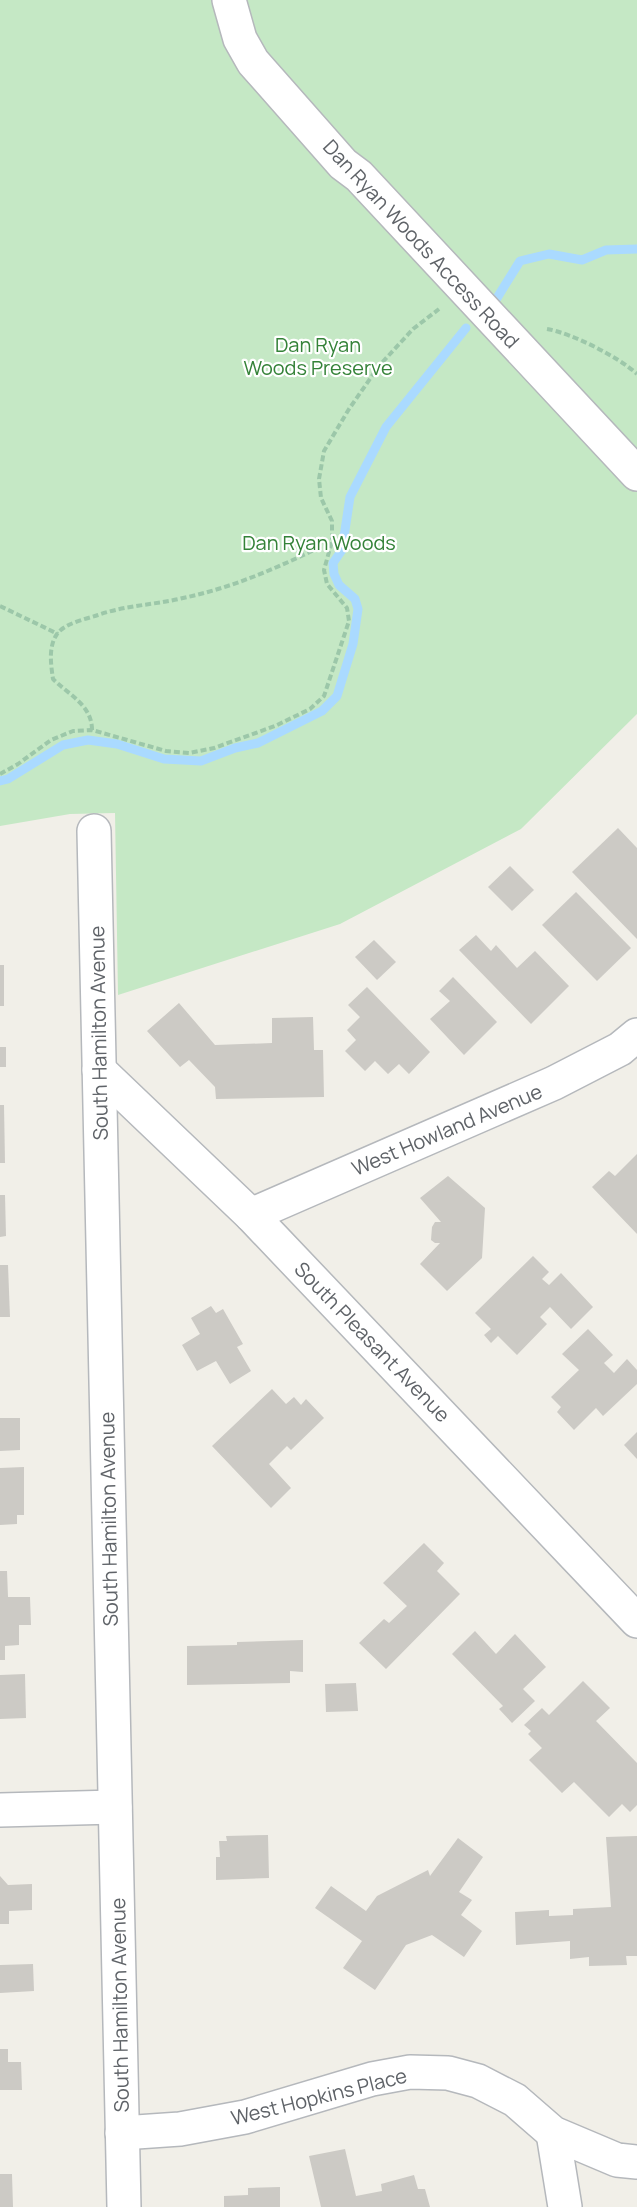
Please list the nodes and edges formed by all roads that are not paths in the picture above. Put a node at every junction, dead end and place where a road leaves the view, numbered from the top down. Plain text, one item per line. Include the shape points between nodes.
1 (229, 0) edge
2 (637, 474) edge
3 (94, 831) dead end
4 (637, 1035) edge
5 (99, 1070) junction
6 (251, 1215) junction
7 (637, 1621) edge
8 (115, 1807) junction
9 (0, 1810) edge
10 (122, 2133) junction
11 (552, 2133) junction
12 (637, 2162) edge
13 (124, 2207) edge
14 (565, 2207) edge

1 - 2 street, Dan Ryan Woods Access Road via 240,39 253,62
3 - 5 street, South Hamilton Avenue
4 - 6 street, West Howland Avenue via 554,1083
5 - 6 street, South Pleasant Avenue
5 - 8 street, South Hamilton Avenue
6 - 7 street, South Pleasant Avenue
8 - 9 street
8 - 10 street, South Hamilton Avenue
10 - 11 street, West Hopkins Place via 180,2129 245,2118 372,2079 410,2072 448,2073 478,2081 515,2100
10 - 13 street, South Hamilton Avenue
11 - 12 street, West Hopkins Place via 617,2160
11 - 14 street

